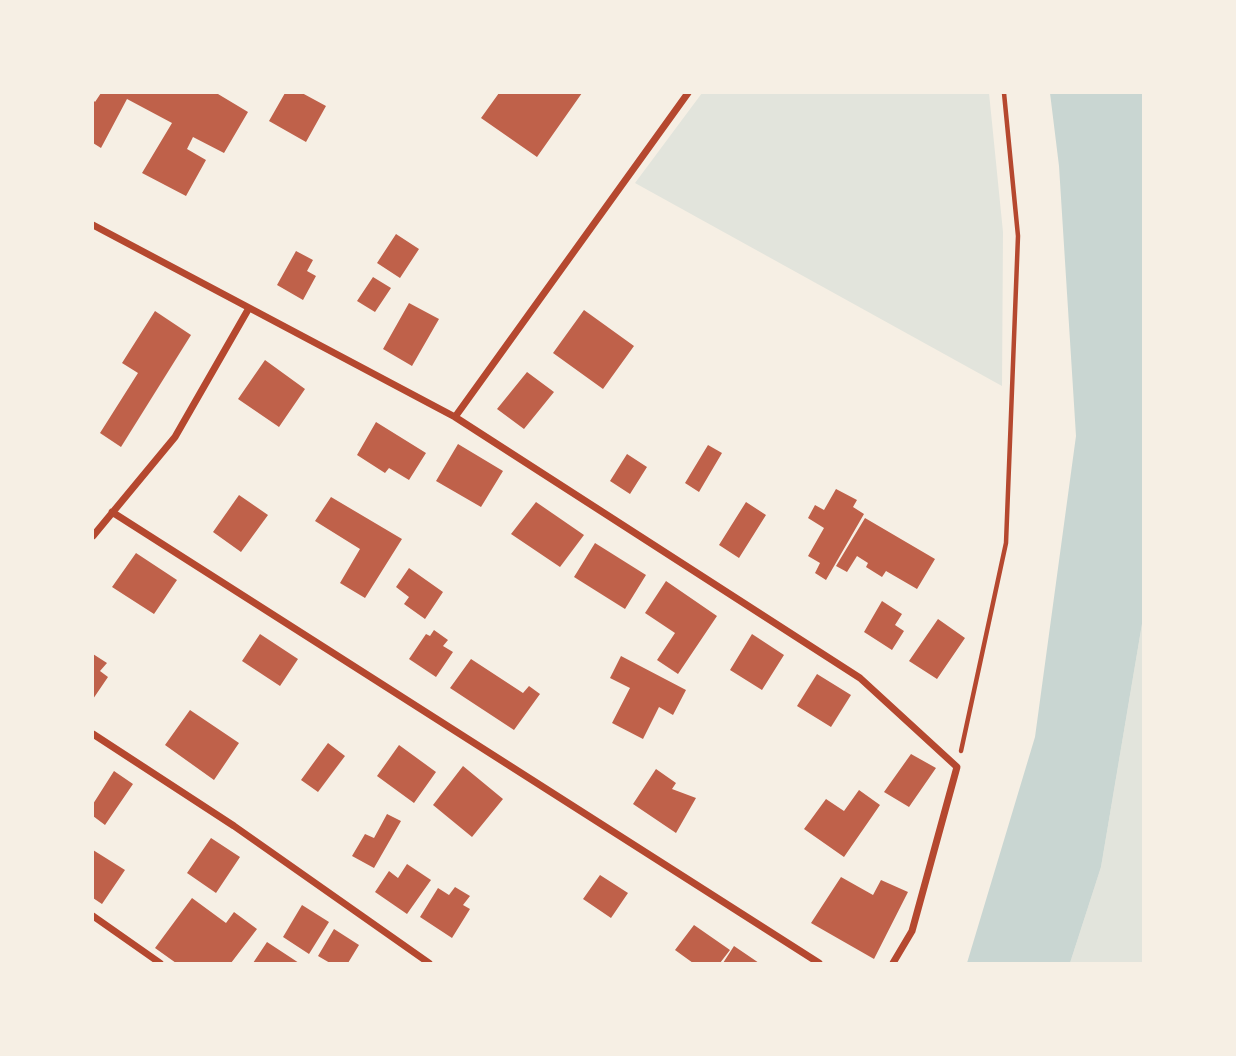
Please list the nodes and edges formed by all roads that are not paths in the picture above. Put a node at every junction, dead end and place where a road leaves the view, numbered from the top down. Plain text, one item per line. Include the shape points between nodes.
1 (688, 93) edge
2 (93, 225) edge
3 (249, 308) junction
4 (455, 417) junction
5 (112, 512) junction
6 (93, 536) edge
7 (93, 734) edge
8 (93, 916) edge
9 (160, 963) edge
10 (429, 963) edge
11 (819, 963) edge
12 (893, 963) edge

1 - 4 street
2 - 3 street
3 - 4 street
3 - 5 street via 175,437
4 - 12 street via 860,678 957,767 912,931
5 - 6 street
5 - 11 street
7 - 10 street
8 - 9 street

